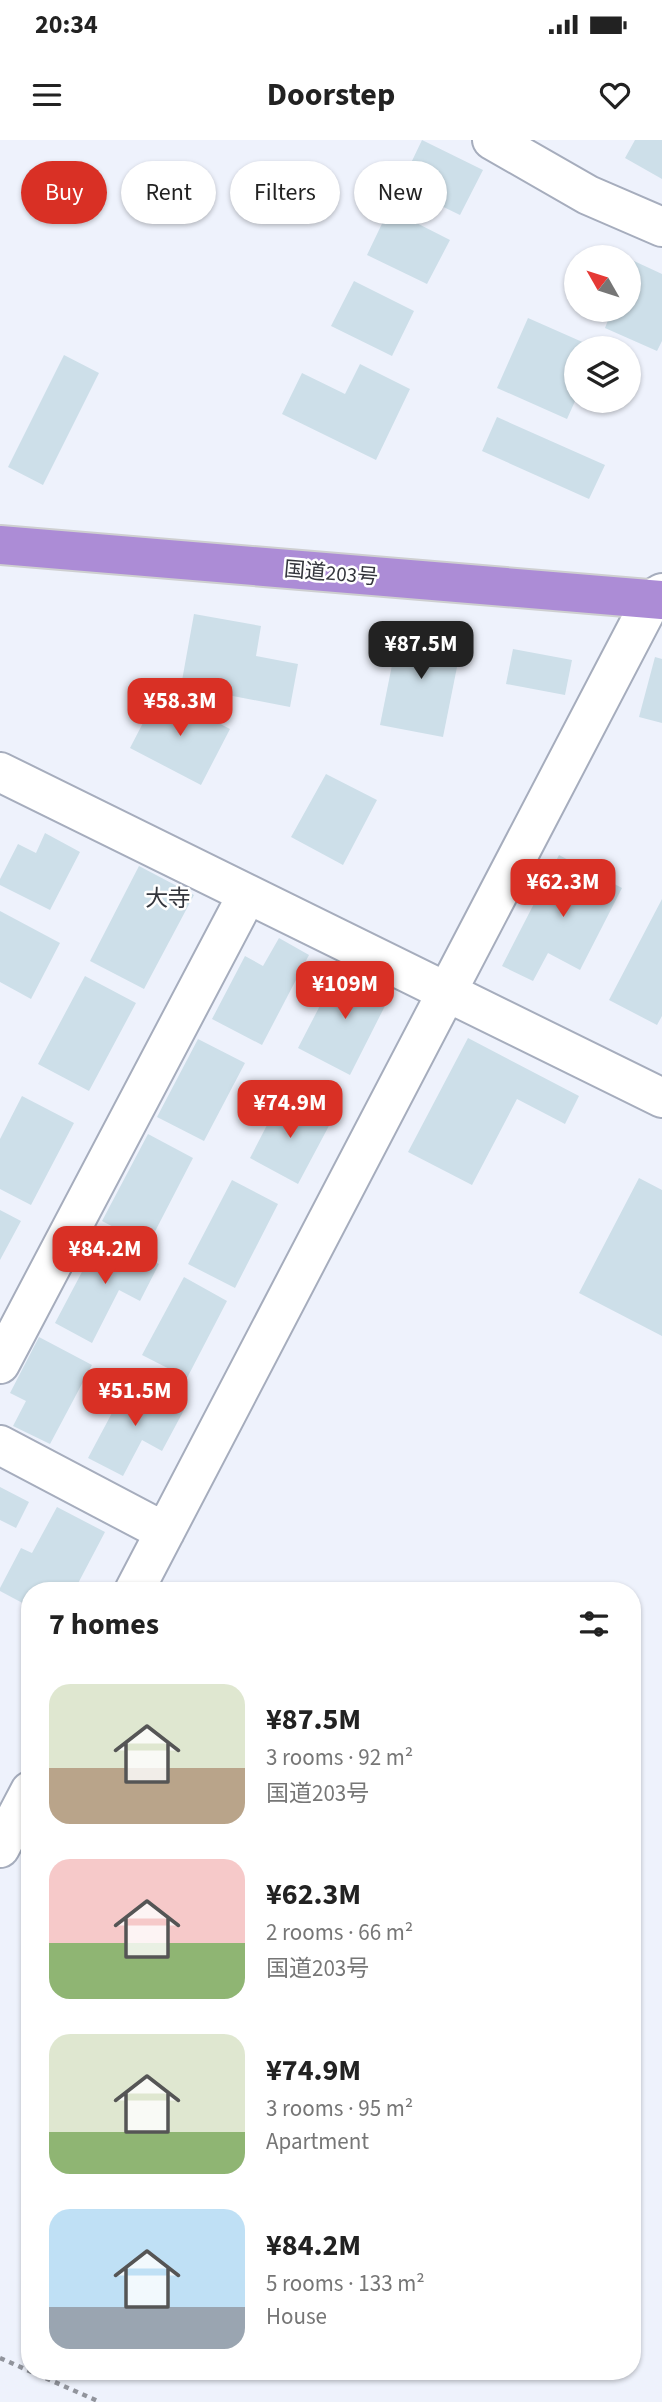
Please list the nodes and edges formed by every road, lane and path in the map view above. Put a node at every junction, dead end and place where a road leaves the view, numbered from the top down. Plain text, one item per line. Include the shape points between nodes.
1 (492, 140) edge
2 (662, 227) edge
3 (0, 545) edge
4 (659, 598) edge
5 (4, 784) edge
6 (247, 895) junction
7 (445, 993) junction
8 (662, 1098) edge
9 (0, 1364) edge
10 (0, 1445) edge
11 (164, 1532) junction
12 (139, 1582) edge
13 (21, 1808) edge
14 (0, 1848) edge
15 (0, 2358) edge
16 (21, 2367) edge
17 (50, 2380) edge
18 (100, 2402) edge

1 - 2 street via 588,195
3 - 4 highway, 国道203号
4 - 7 street
5 - 6 street
6 - 7 street
6 - 9 street
7 - 8 street
7 - 11 street
10 - 11 street
11 - 12 street
13 - 14 street
15 - 16 path
17 - 18 path

